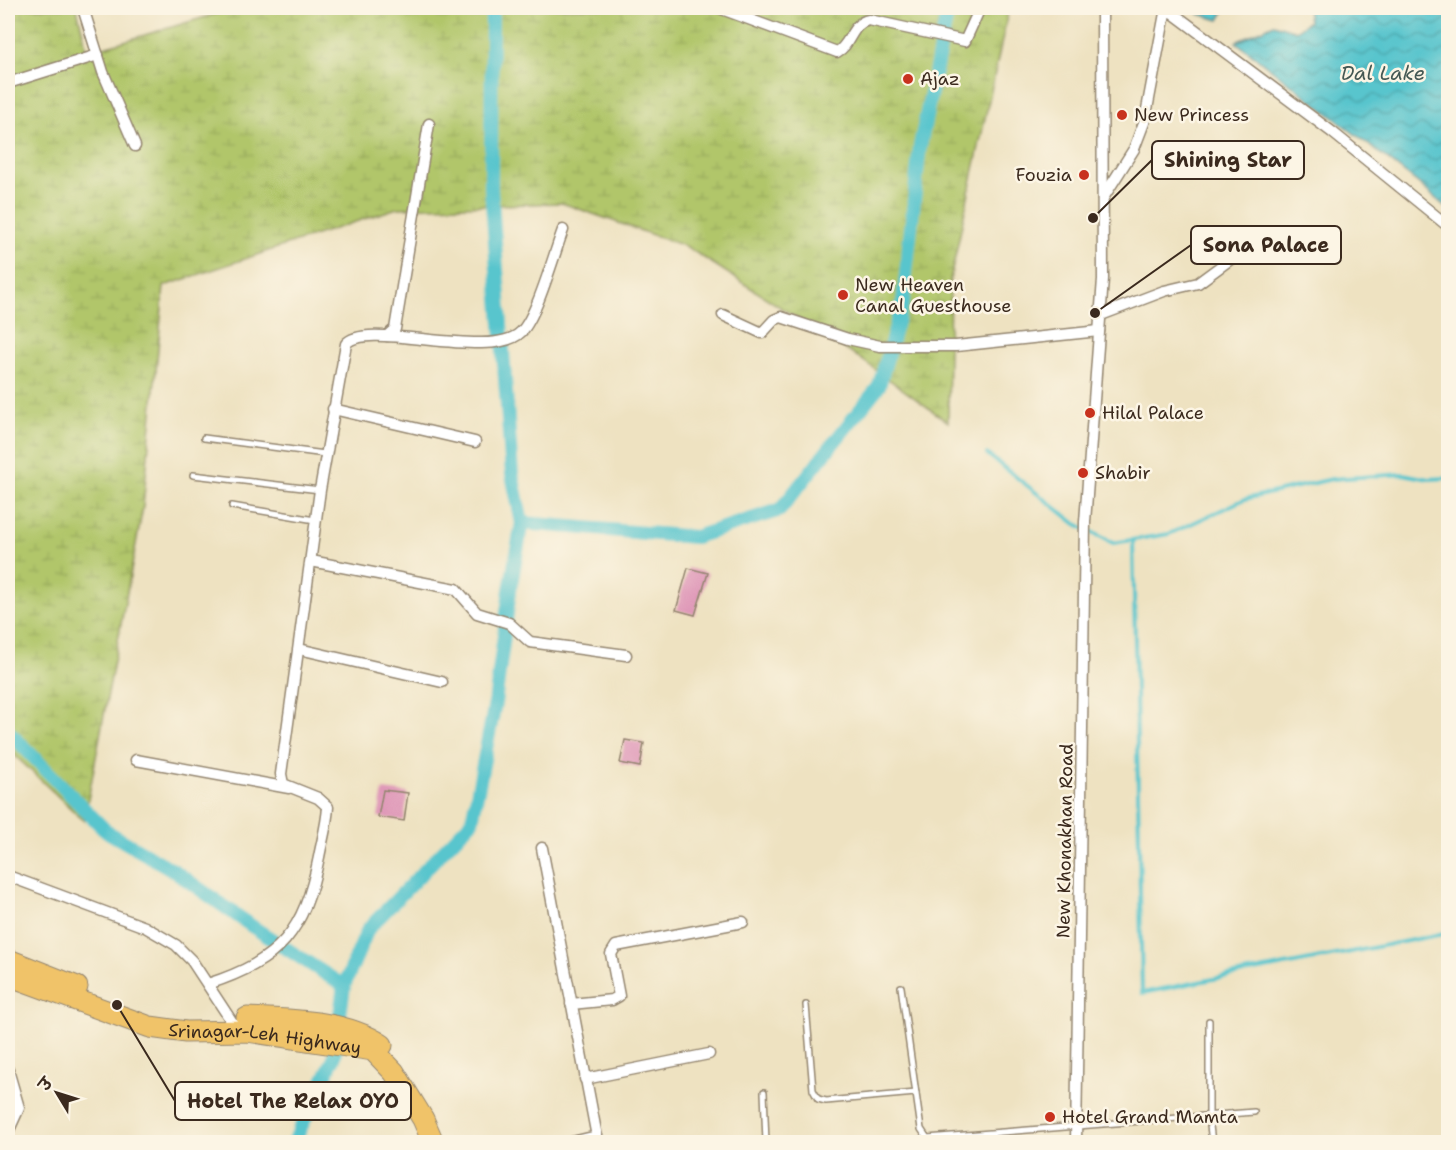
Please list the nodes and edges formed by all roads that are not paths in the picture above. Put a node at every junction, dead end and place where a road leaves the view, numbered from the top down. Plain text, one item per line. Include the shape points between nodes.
1 (83, 8) edge
2 (719, 8) edge
3 (980, 8) edge
4 (1102, 8) edge
5 (98, 56) junction
6 (8, 83) edge
7 (429, 124) dead end
8 (135, 146) dead end
9 (1102, 198) junction
10 (1449, 226) edge
11 (563, 230) dead end
12 (1247, 247) dead end
13 (723, 315) dead end
14 (1101, 315) junction
15 (1099, 331) junction
16 (387, 336) junction
17 (333, 409) junction
18 (204, 438) dead end
19 (475, 442) dead end
20 (325, 454) junction
21 (193, 475) dead end
22 (320, 490) junction
23 (232, 506) dead end
24 (315, 520) junction
25 (311, 561) junction
26 (299, 649) junction
27 (626, 655) dead end
28 (442, 682) dead end
29 (135, 760) dead end
30 (289, 788) junction
31 (542, 848) dead end
32 (8, 876) edge
33 (743, 922) dead end
34 (8, 973) edge
35 (208, 984) junction
36 (901, 987) dead end
37 (571, 1004) junction
38 (806, 1005) dead end
39 (1209, 1021) dead end
40 (241, 1025) junction
41 (709, 1054) dead end
42 (8, 1070) edge
43 (585, 1079) junction
44 (764, 1092) dead end
45 (916, 1093) junction
46 (1254, 1112) dead end
47 (1209, 1118) junction
48 (1077, 1127) junction
49 (8, 1132) edge
50 (598, 1139) edge
51 (433, 1143) edge
52 (572, 1143) edge
53 (766, 1143) edge
54 (1076, 1143) edge
55 (1212, 1143) edge

1 - 5 street
2 - 3 street via 832,52 841,51 856,27 865,21 965,41
4 - 9 street, New Khonakhan Road
5 - 6 street
5 - 8 street
7 - 16 street via 395,329
9 - 10 street via 1134,149 1145,120 1166,8 1332,132
9 - 14 street, New Khonakhan Road
11 - 16 street via 529,320 515,337 500,344
12 - 14 street via 1198,283 1164,291
13 - 15 street via 762,333 781,317 880,346 956,346
14 - 15 street, New Khonakhan Road
15 - 48 street, New Khonakhan Road via 1085,522
16 - 17 street via 353,338 346,344
17 - 19 street
17 - 20 street
18 - 20 lane
20 - 22 street
21 - 22 lane
22 - 24 street
23 - 24 lane
24 - 25 street
25 - 26 street
25 - 27 street via 456,589 477,613 509,623 537,644
26 - 28 street
26 - 30 street via 281,774 283,784
29 - 30 street
30 - 35 street via 318,798 328,807 303,916 270,956 236,975
31 - 37 street
32 - 35 street via 145,927 176,945
33 - 37 street via 616,946 611,954 619,996
34 - 40 highway via 144,1013
35 - 40 street
36 - 45 lane
37 - 43 street
38 - 45 lane via 813,1090 818,1100
39 - 47 lane
40 - 51 highway, Srinagar-Leh Highway via 327,1025 386,1047 400,1063 418,1098
41 - 43 street
42 - 49 street via 19,1108
43 - 50 street
44 - 53 lane
45 - 48 lane via 921,1129 927,1138
46 - 47 lane
47 - 48 lane
47 - 55 lane
48 - 54 street, New Khonakhan Road
50 - 52 street

